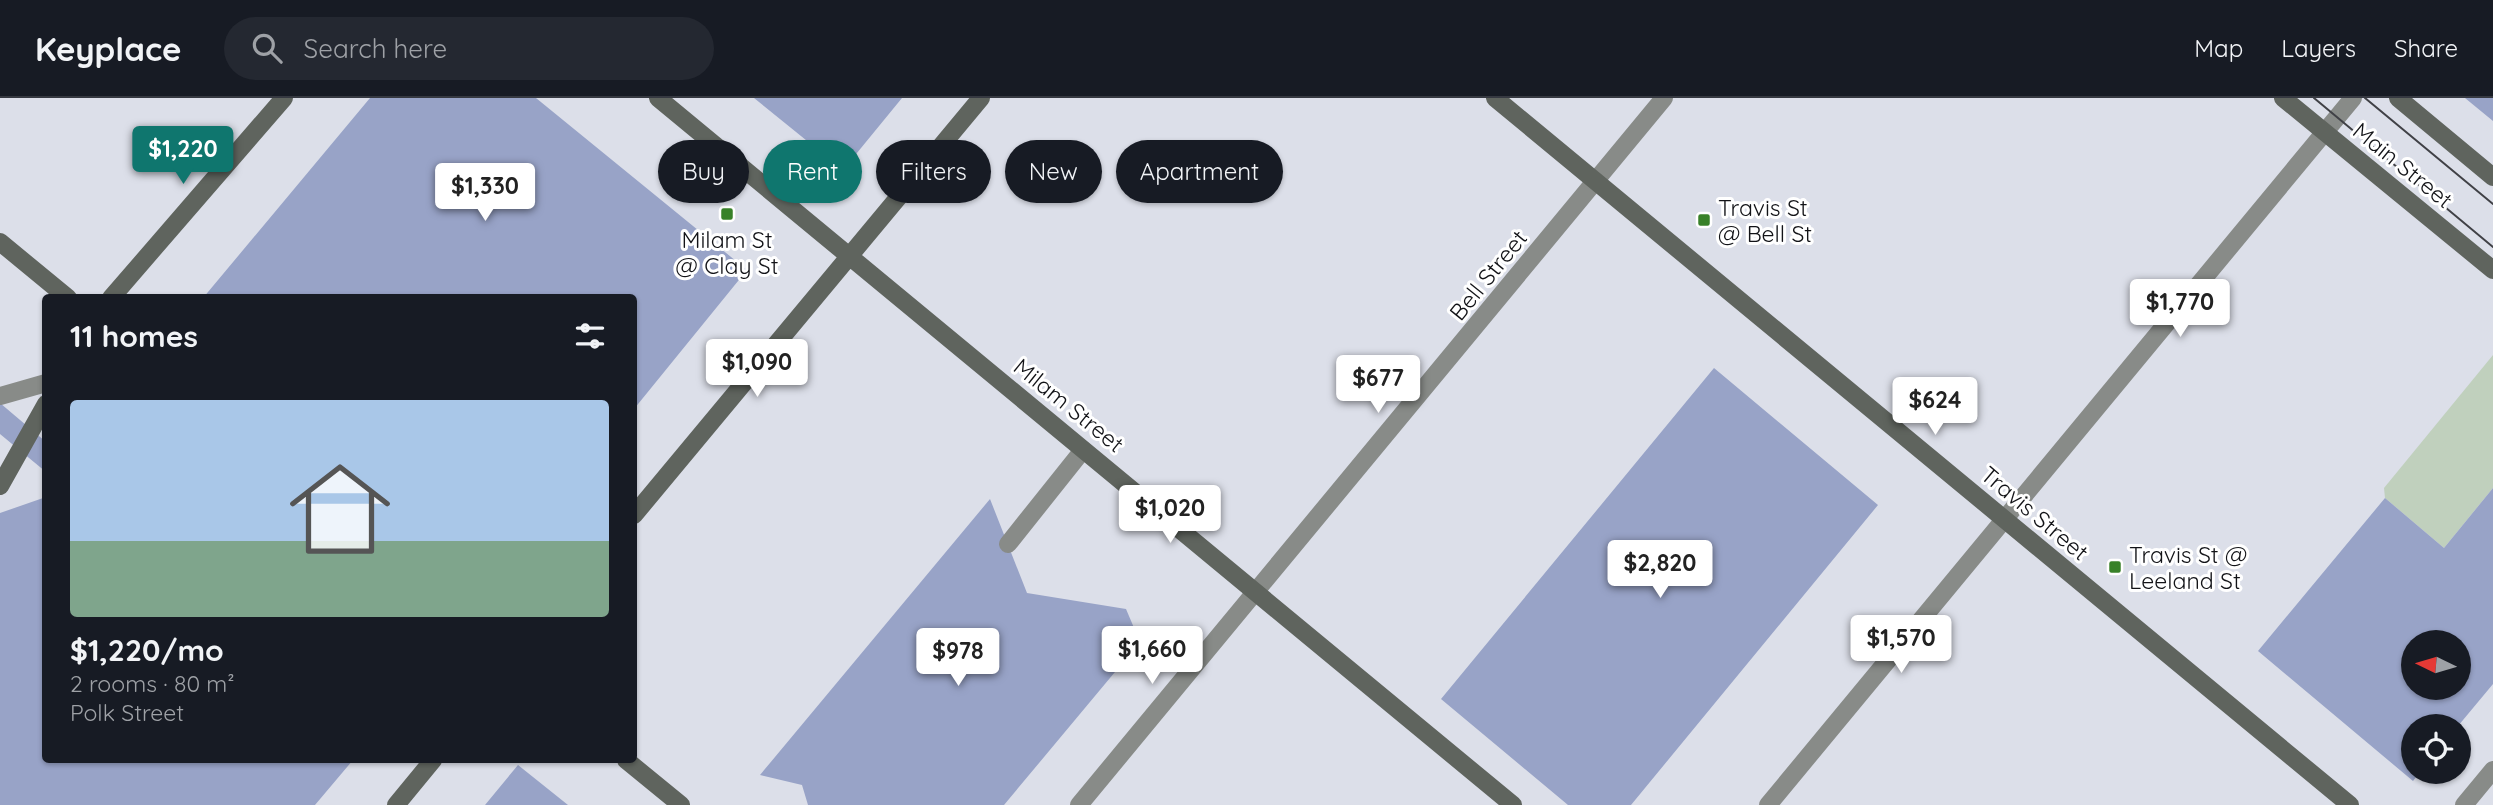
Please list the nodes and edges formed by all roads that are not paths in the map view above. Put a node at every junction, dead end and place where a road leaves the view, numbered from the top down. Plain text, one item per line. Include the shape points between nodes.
1 (284, 98) edge
2 (658, 98) edge
3 (981, 98) edge
4 (1495, 98) edge
5 (1664, 98) edge
6 (2283, 98) edge
7 (2353, 98) edge
8 (2398, 98) edge
9 (2325, 133) junction
10 (2493, 177) edge
11 (1595, 181) junction
12 (0, 242) edge
13 (850, 257) junction
14 (2493, 270) edge
15 (63, 294) edge
16 (114, 294) edge
17 (42, 384) edge
18 (0, 396) edge
19 (42, 411) edge
20 (1083, 450) junction
21 (0, 486) edge
22 (637, 511) edge
23 (2005, 520) junction
24 (1008, 544) dead end
25 (1255, 592) junction
26 (431, 763) edge
27 (630, 763) edge
28 (2493, 770) edge
29 (397, 805) edge
30 (681, 805) edge
31 (1079, 805) edge
32 (1513, 805) edge
33 (1768, 805) edge
34 (2350, 805) edge
35 (2465, 805) edge

1 - 16 main road
2 - 13 main road, Milam Street
3 - 13 main road
4 - 11 main road, Travis Street
5 - 11 street, Bell Street
6 - 9 main road, Main Street
7 - 9 street
8 - 10 main road, Main Street
9 - 14 main road, Main Street
9 - 23 street
11 - 23 main road, Travis Street
11 - 25 street, Bell Street
12 - 15 main road
13 - 20 main road, Milam Street
13 - 22 main road
17 - 18 street
19 - 21 main road
20 - 24 street
20 - 25 main road, Milam Street
23 - 33 street
23 - 34 main road, Travis Street
25 - 31 street, Bell Street
25 - 32 main road, Milam Street
26 - 29 main road
27 - 30 main road
28 - 35 street

